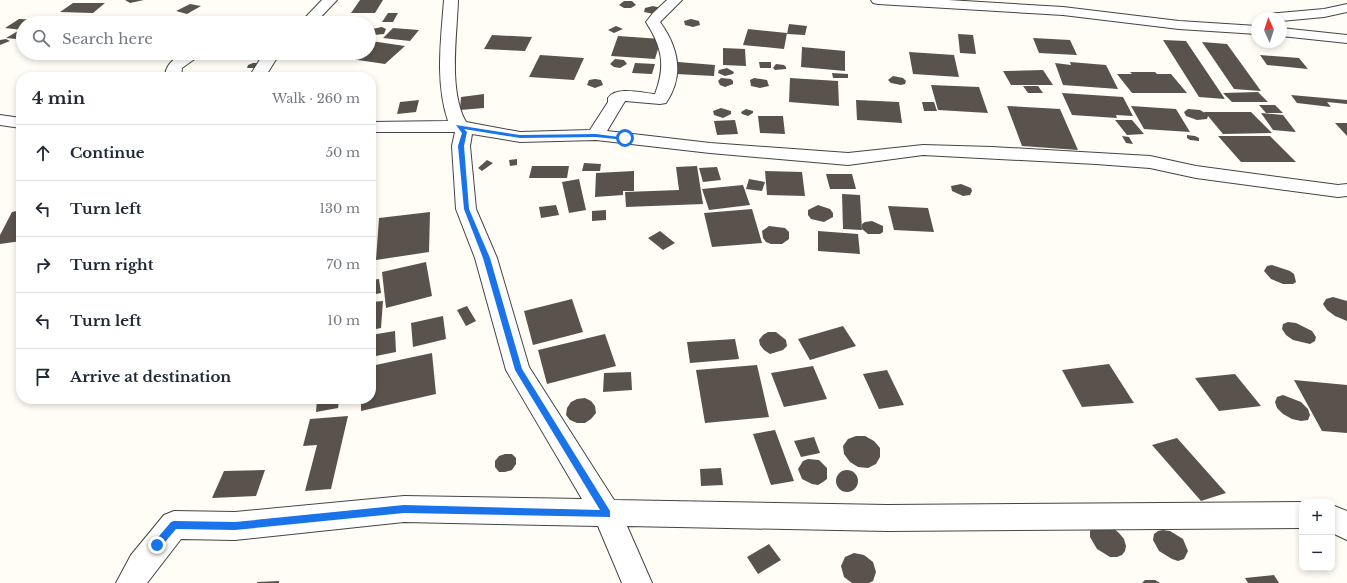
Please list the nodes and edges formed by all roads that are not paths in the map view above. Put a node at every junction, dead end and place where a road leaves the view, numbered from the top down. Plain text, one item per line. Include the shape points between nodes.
1 (330, 0) edge
2 (451, 0) edge
3 (675, 0) edge
4 (878, 0) edge
5 (1347, 8) edge
6 (314, 16) edge
7 (1287, 16) edge
8 (1251, 19) edge
9 (1179, 25) junction
10 (1251, 30) edge
11 (1287, 33) edge
12 (1347, 39) edge
13 (183, 60) edge
14 (268, 60) edge
15 (172, 72) edge
16 (260, 72) edge
17 (0, 120) edge
18 (16, 122) edge
19 (458, 126) junction
20 (376, 127) edge
21 (596, 135) junction
22 (1347, 190) edge
23 (1347, 513) edge
24 (607, 514) junction
25 (1335, 514) edge
26 (1299, 515) edge
27 (1335, 520) edge
28 (1347, 526) edge
29 (131, 583) edge
30 (636, 583) edge

1 - 6 street
2 - 19 street via 447,87
3 - 21 street via 656,16 653,22 666,42 670,73 665,92 660,99 620,96 616,98 618,103 612,107
4 - 9 street via 1063,11
5 - 7 street
8 - 9 street
9 - 10 street
11 - 12 street
13 - 15 street via 176,64
14 - 16 street
17 - 18 street
19 - 20 street
19 - 21 street via 520,136
19 - 24 street via 464,132 461,146 466,209 486,258 518,370
21 - 22 street via 710,148 848,159 923,150 1142,162 1196,172 1338,191
23 - 25 street
24 - 26 street via 887,518
24 - 29 street via 404,509 235,526 174,525 141,565
24 - 30 street
27 - 28 street

